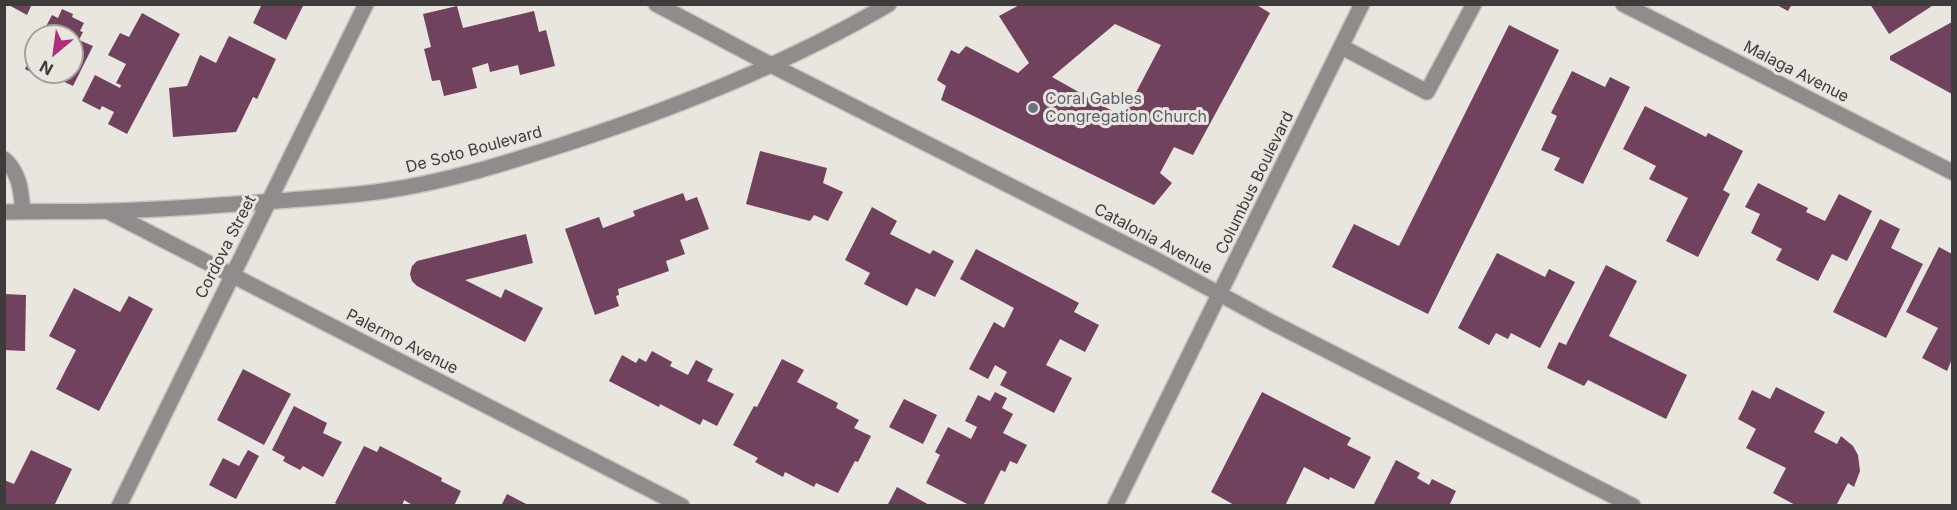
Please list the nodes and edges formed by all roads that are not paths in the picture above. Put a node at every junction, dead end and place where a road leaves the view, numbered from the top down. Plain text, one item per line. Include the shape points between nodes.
1 (366, 4) edge
2 (656, 4) edge
3 (889, 4) edge
4 (1362, 4) edge
5 (1474, 4) edge
6 (1623, 4) edge
7 (1342, 47) junction
8 (771, 65) junction
9 (4, 159) edge
10 (1953, 172) edge
11 (270, 201) junction
12 (23, 211) junction
13 (107, 211) junction
14 (4, 212) edge
15 (231, 275) junction
16 (1220, 294) junction
17 (119, 506) edge
18 (681, 506) edge
19 (1115, 506) edge
20 (1633, 506) edge

1 - 11 street, Cordova Street
2 - 8 street, Catalonia Avenue
3 - 8 street, De Soto Boulevard
4 - 7 street, Columbus Boulevard
5 - 7 street via 1427,92
6 - 10 street, Malaga Avenue
7 - 16 street, Columbus Boulevard
8 - 11 street, De Soto Boulevard via 629,123 494,167 382,192
8 - 16 street, Catalonia Avenue
9 - 12 street via 19,180
11 - 13 street, De Soto Boulevard
11 - 15 street, Cordova Street
12 - 13 street, De Soto Boulevard
12 - 14 street, De Soto Boulevard
13 - 15 street, Palermo Avenue
15 - 17 street, Cordova Street
15 - 18 street, Palermo Avenue
16 - 19 street, Columbus Boulevard
16 - 20 street, Catalonia Avenue

